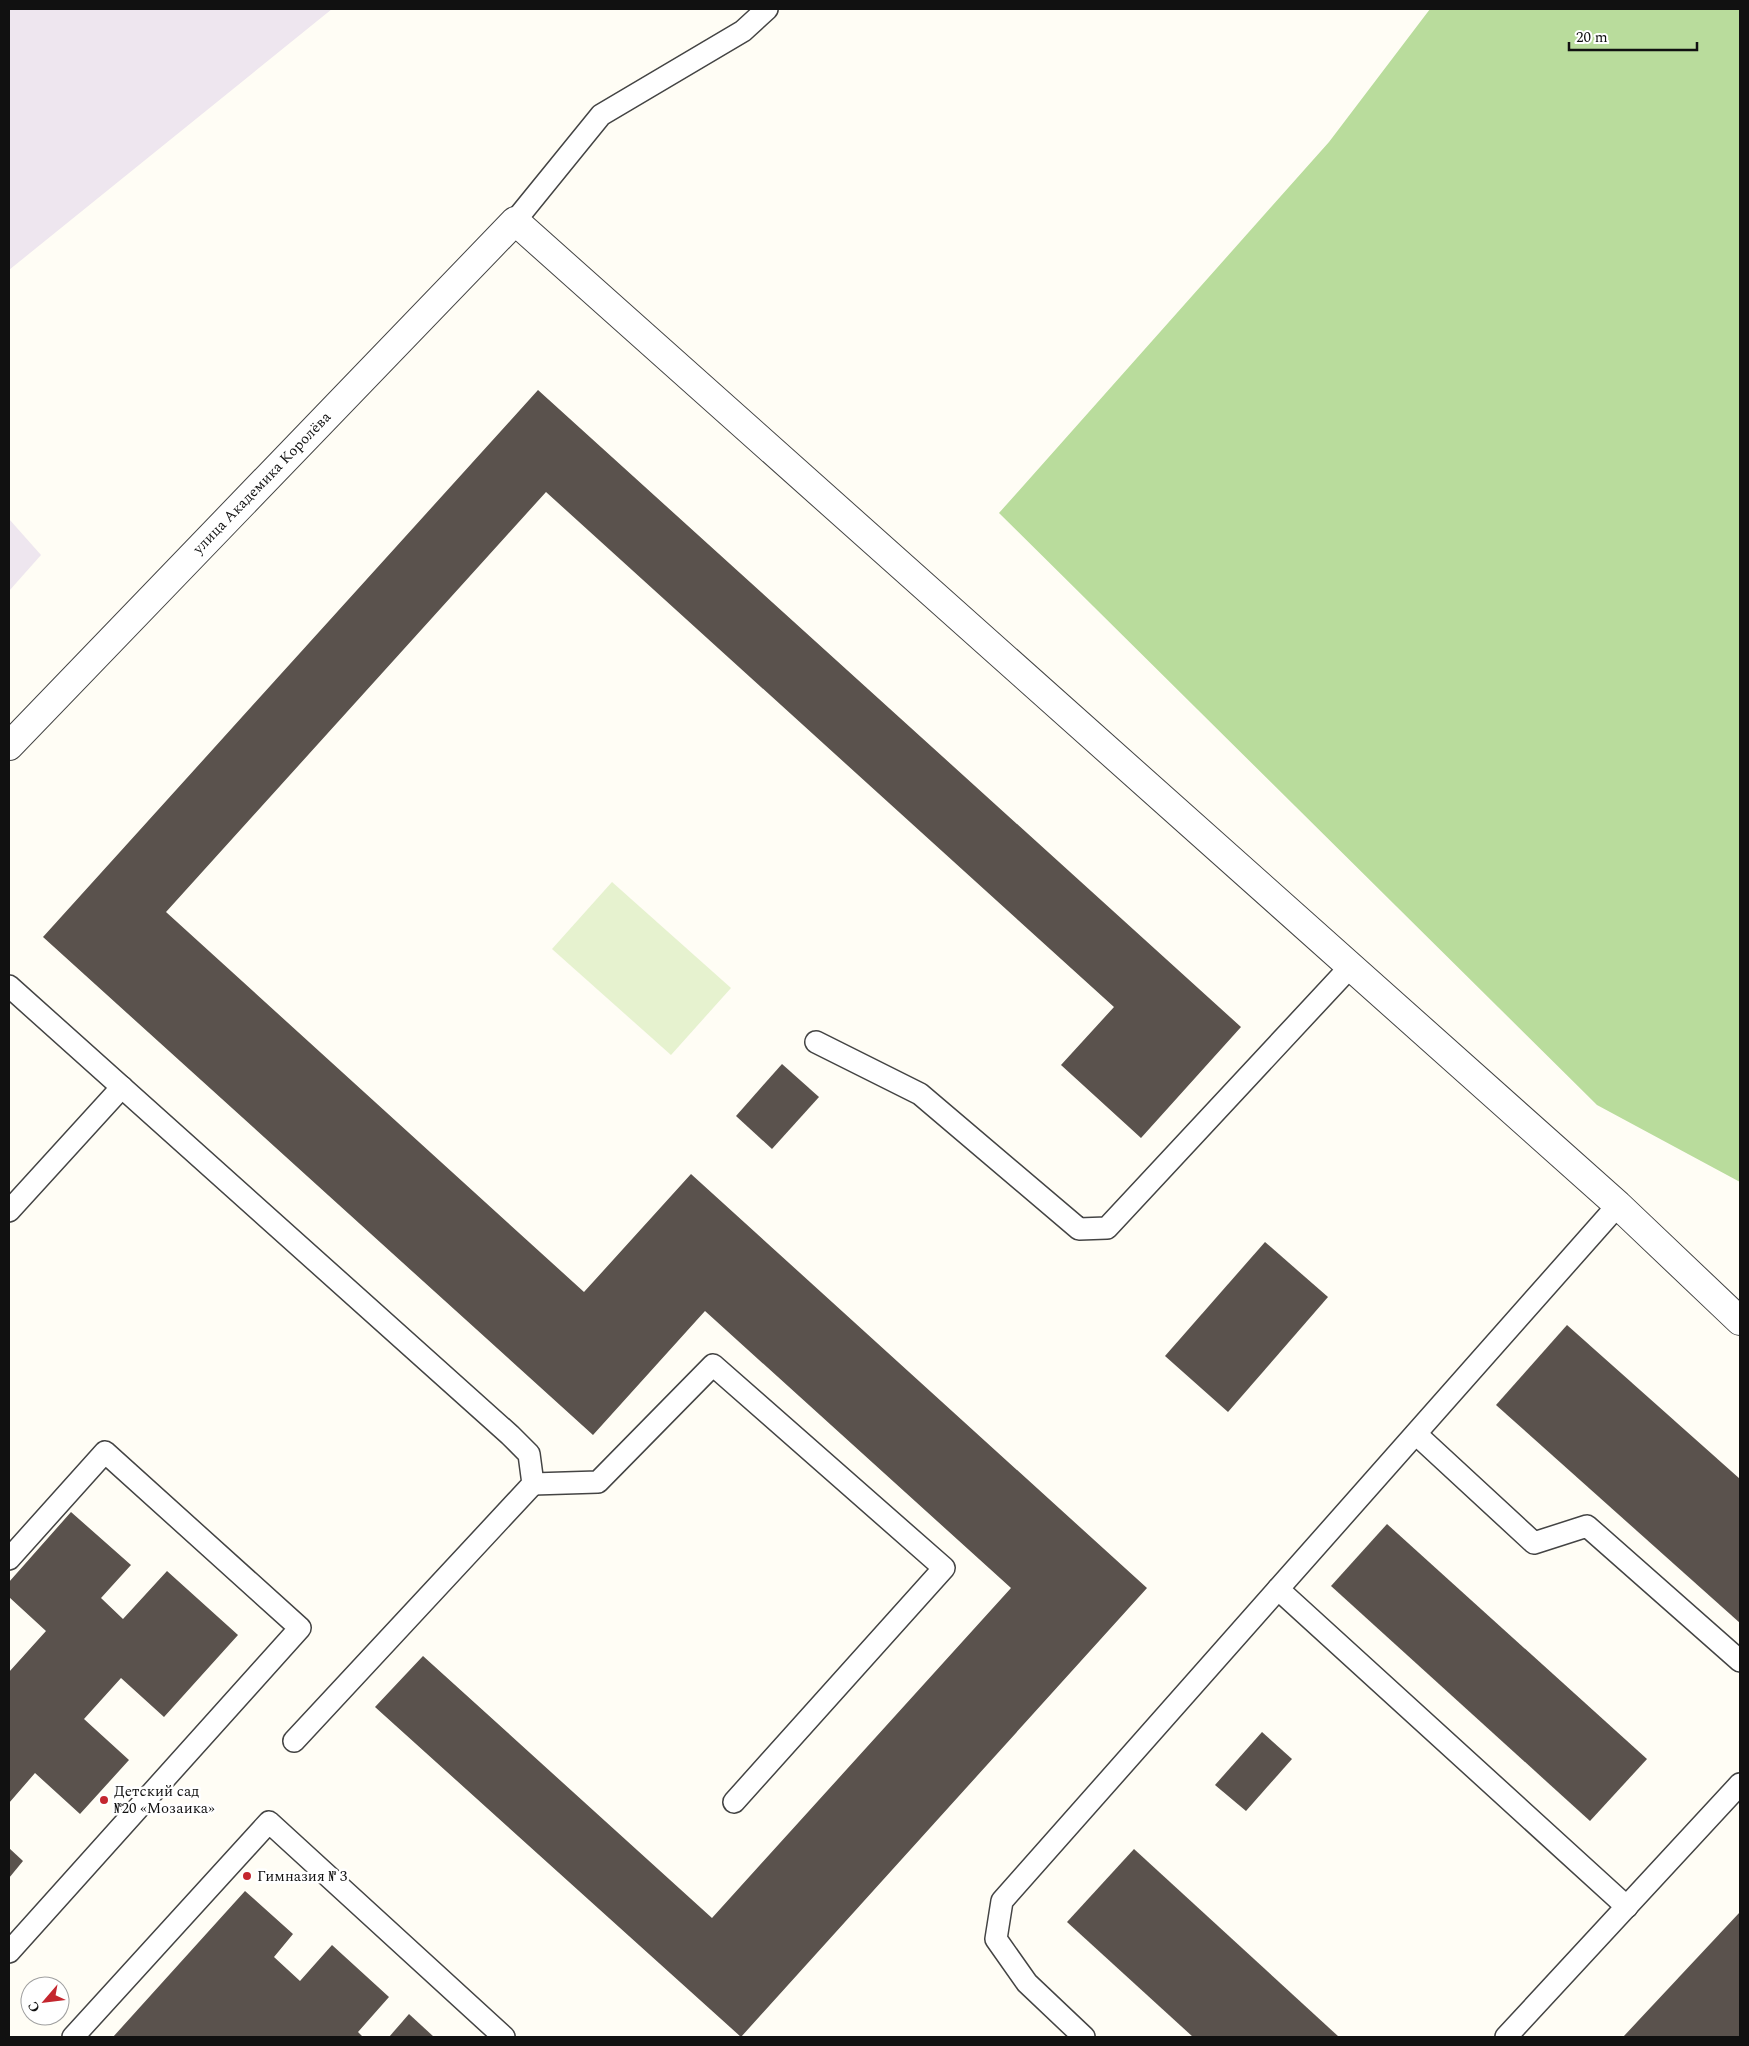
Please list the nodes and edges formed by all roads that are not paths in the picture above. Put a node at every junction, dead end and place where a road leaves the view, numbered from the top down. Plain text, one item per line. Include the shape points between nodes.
1 (767, 9) edge
2 (515, 221) junction
3 (9, 746) edge
4 (1351, 966) junction
5 (9, 986) edge
6 (816, 1042) dead end
7 (122, 1087) junction
8 (1618, 1205) junction
9 (9, 1212) edge
10 (1740, 1321) edge
11 (1416, 1434) junction
12 (533, 1484) junction
13 (9, 1560) edge
14 (1278, 1589) junction
15 (1740, 1661) edge
16 (294, 1741) dead end
17 (1740, 1784) edge
18 (734, 1802) dead end
19 (1627, 1907) junction
20 (9, 1952) edge
21 (73, 2037) edge
22 (504, 2037) edge
23 (1084, 2037) edge
24 (1506, 2037) edge

1 - 2 lane via 743,31 601,115
2 - 3 street, улица Академика Королёва
2 - 4 street
4 - 6 lane via 1107,1228 1079,1230 920,1094
4 - 8 street
5 - 7 lane
7 - 9 lane
7 - 12 lane via 510,1435 529,1454
8 - 10 street
8 - 11 lane
11 - 14 lane
11 - 15 lane via 1534,1543 1587,1526
12 - 16 lane
12 - 18 lane via 598,1482 713,1366 944,1568
13 - 20 lane via 106,1452 300,1628
14 - 19 lane
14 - 23 lane via 1002,1901 996,1939 1026,1984
17 - 19 lane
19 - 24 lane
21 - 22 lane via 269,1822

